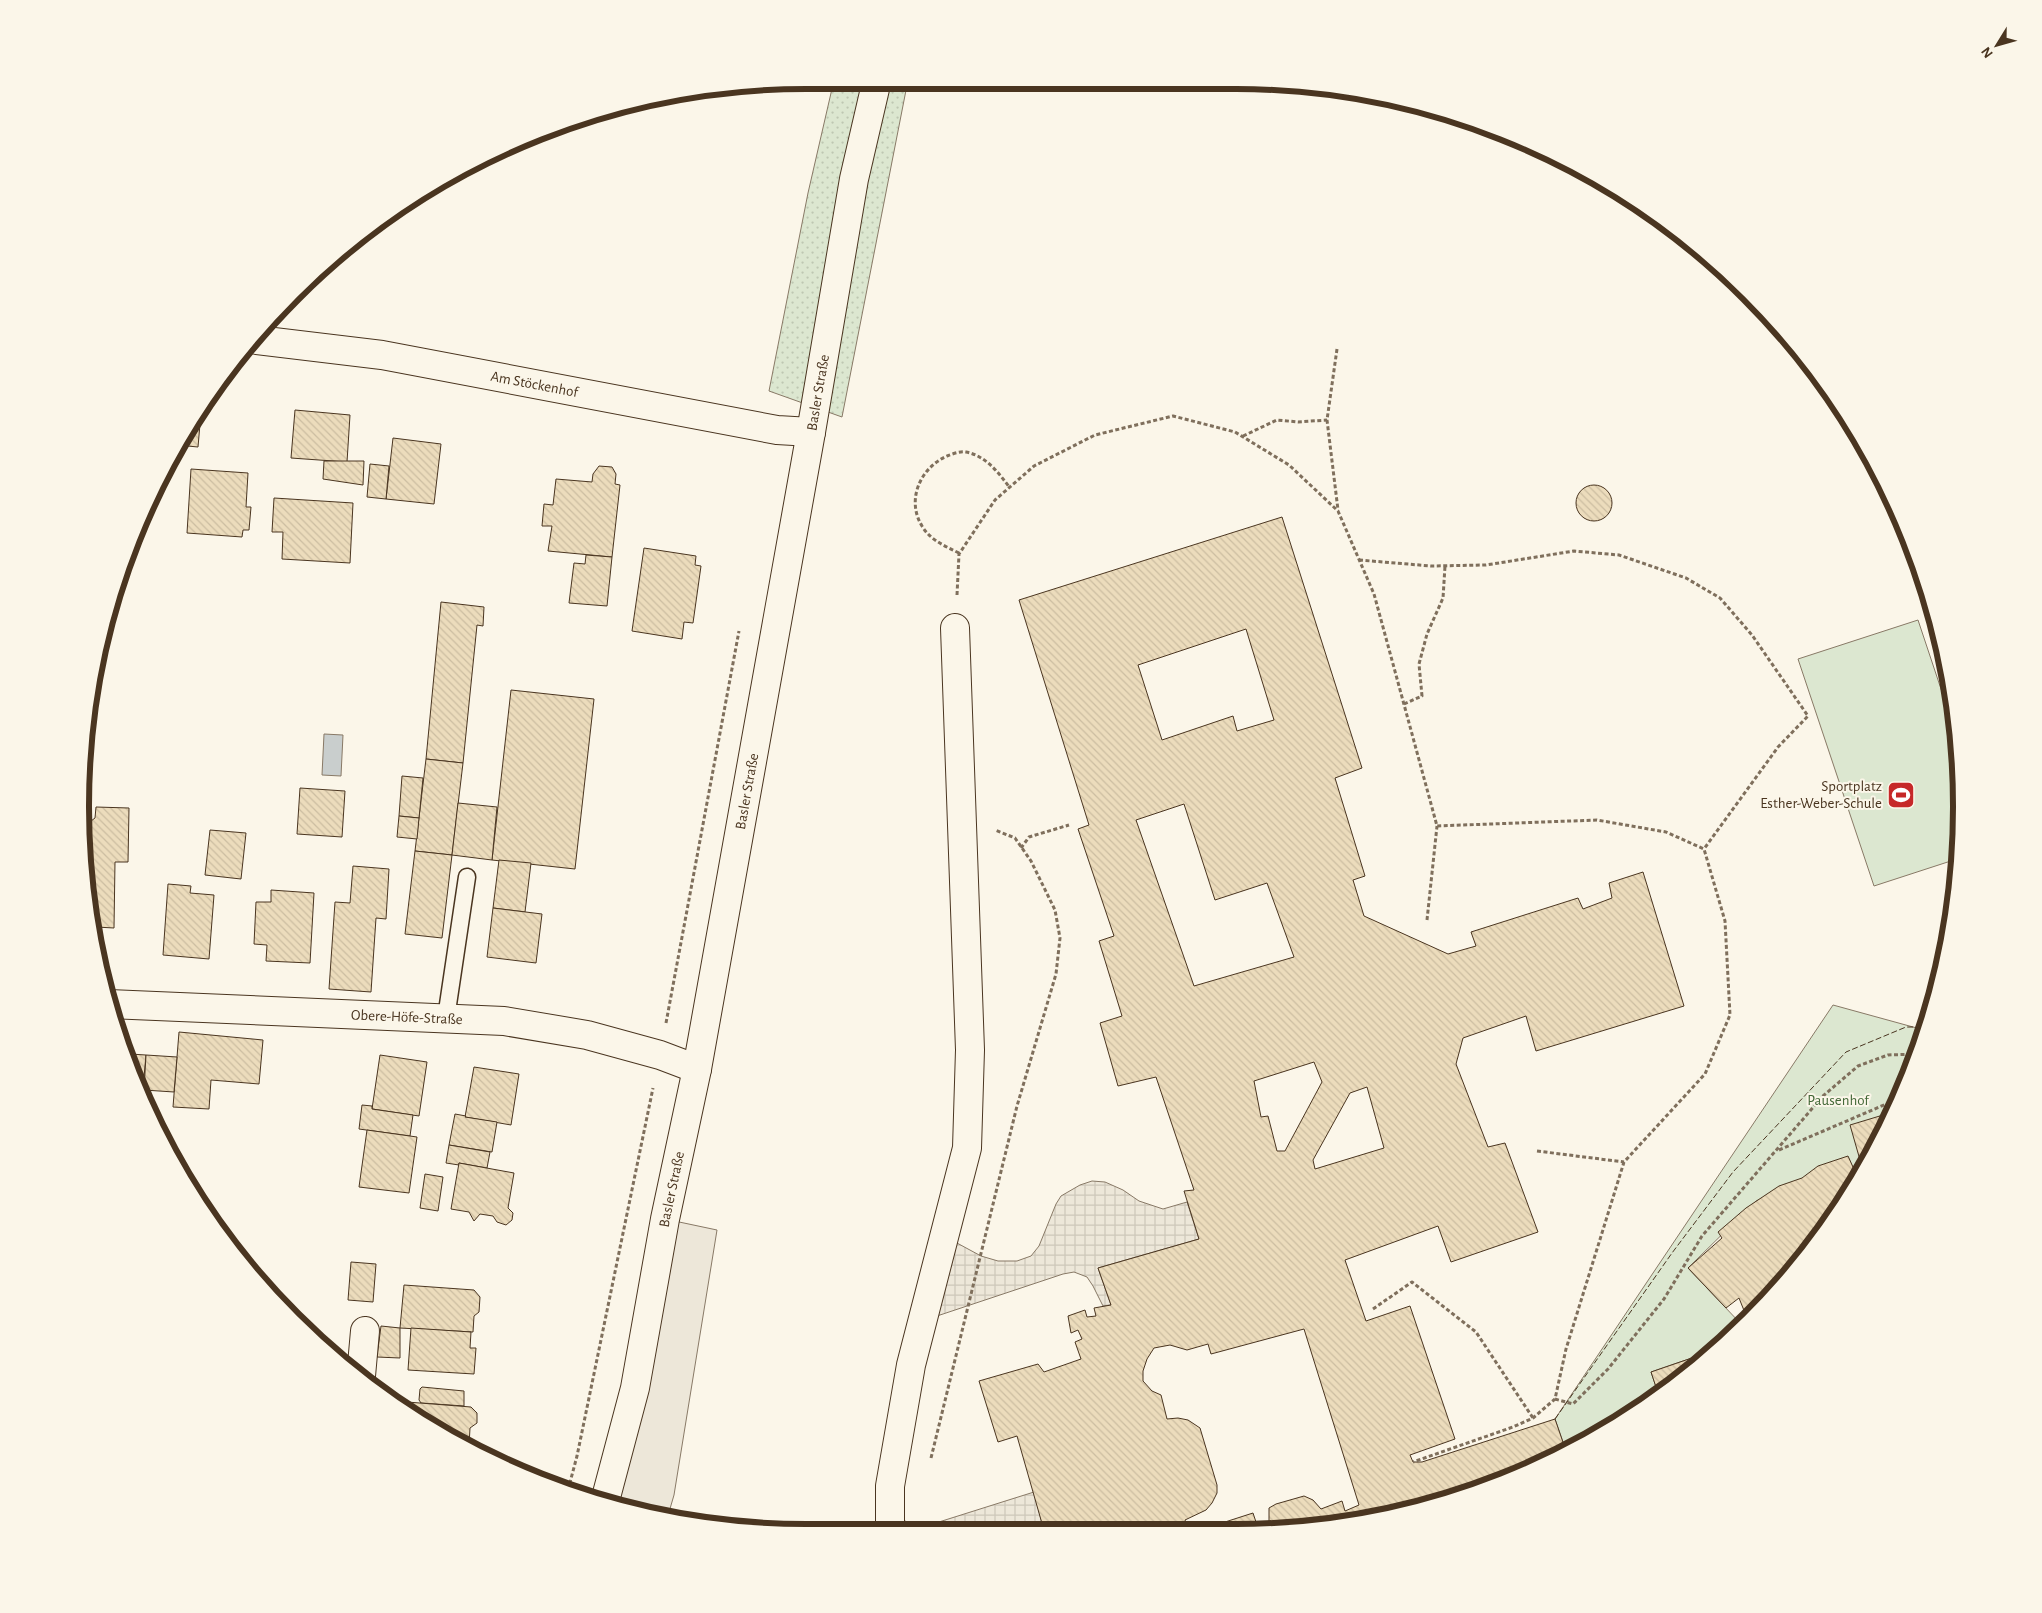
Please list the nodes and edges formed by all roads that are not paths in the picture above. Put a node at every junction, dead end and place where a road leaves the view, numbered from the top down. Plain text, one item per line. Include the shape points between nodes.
1 (875, 89) edge
2 (261, 341) edge
3 (811, 432) junction
4 (955, 628) road end
5 (467, 877) dead end
6 (117, 1004) edge
7 (446, 1018) junction
8 (697, 1069) junction
9 (365, 1331) dead end
10 (362, 1369) edge
11 (606, 1495) edge
12 (890, 1524) edge

1 - 3 street, Basler Straße via 854,178
2 - 3 street, Am Stöckenhof via 382,356 777,430
3 - 8 street, Basler Straße
4 - 12 street via 970,1050 967,1148 911,1365 890,1486
5 - 7 lane
6 - 7 street, Obere-Höfe-Straße
7 - 8 street, Obere-Höfe-Straße via 504,1021 587,1035
8 - 11 street, Basler Straße via 635,1388
9 - 10 street

